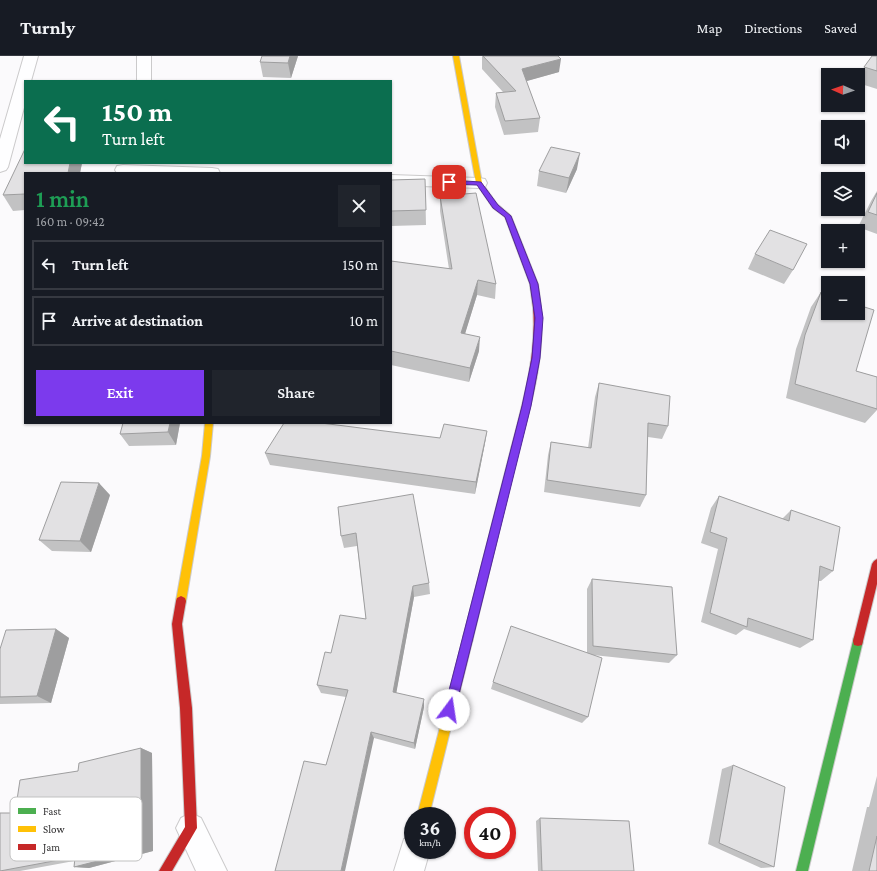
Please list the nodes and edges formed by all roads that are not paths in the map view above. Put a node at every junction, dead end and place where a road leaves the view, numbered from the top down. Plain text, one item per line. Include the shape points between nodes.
1 (31, 56) edge
2 (144, 56) edge
3 (456, 56) edge
4 (24, 80) edge
5 (144, 80) edge
6 (24, 81) edge
7 (0, 167) edge
8 (123, 169) edge
9 (190, 172) edge
10 (392, 180) edge
11 (479, 183) junction
12 (209, 424) edge
13 (877, 564) edge
14 (425, 807) edge
15 (814, 824) junction
16 (191, 828) junction
17 (412, 859) edge
18 (165, 871) edge
19 (212, 871) edge
20 (409, 871) edge
21 (789, 871) edge
22 (802, 871) edge

1 - 4 street
2 - 5 street
3 - 11 street
6 - 7 street
8 - 9 street
10 - 11 street
11 - 14 street via 495,206 508,216 534,284 539,318 536,358
12 - 16 street via 206,456 177,624 186,708
13 - 15 street
15 - 21 street
15 - 22 street
16 - 18 street
16 - 19 street
17 - 20 street

